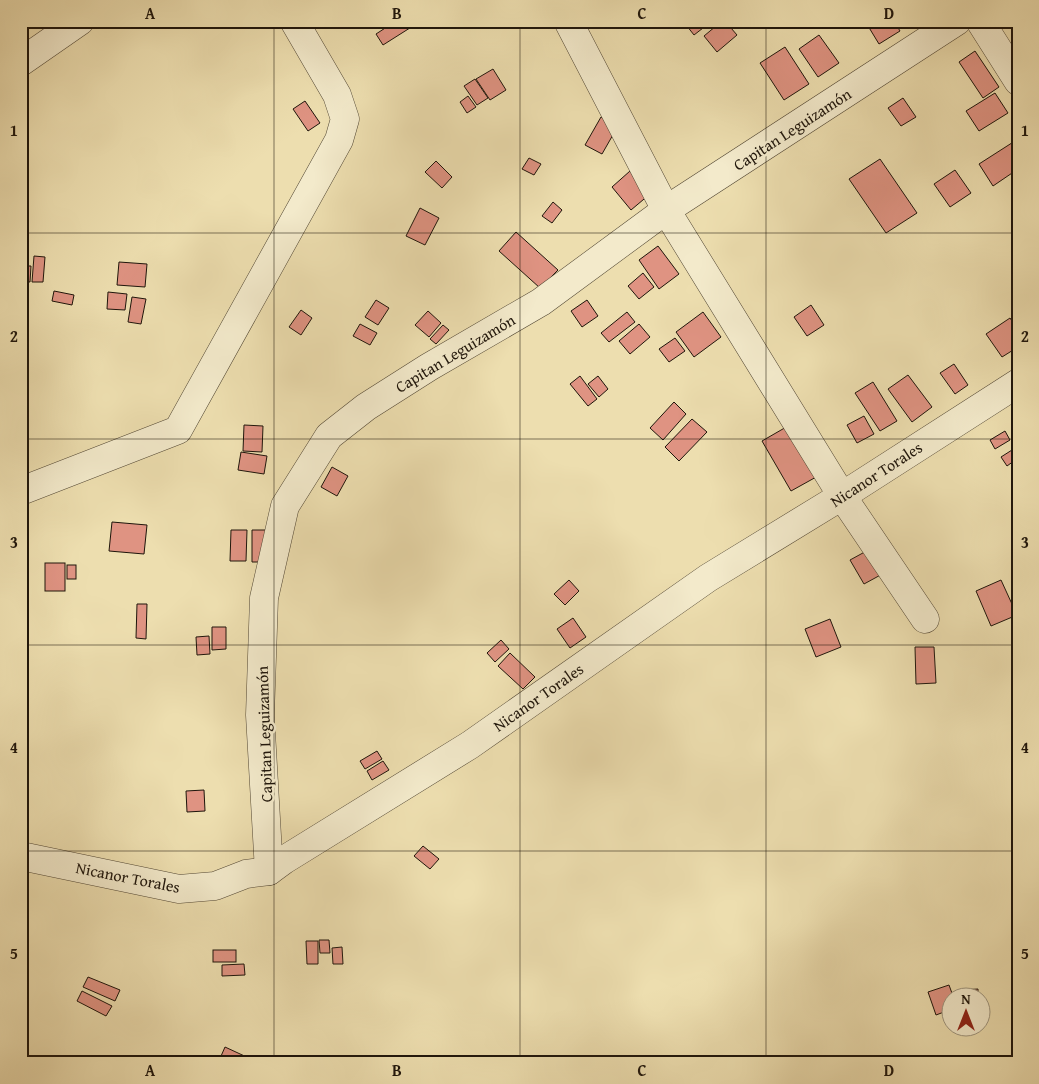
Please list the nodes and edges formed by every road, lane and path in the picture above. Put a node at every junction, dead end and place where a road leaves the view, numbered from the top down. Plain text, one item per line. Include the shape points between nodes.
1 (80, 21) edge
2 (294, 21) edge
3 (568, 21) edge
4 (957, 21) edge
5 (980, 21) edge
6 (21, 62) edge
7 (1018, 81) edge
8 (666, 210) junction
9 (1018, 383) edge
10 (21, 491) edge
11 (842, 496) junction
12 (925, 619) dead end
13 (21, 856) edge
14 (270, 871) junction

1 - 6 street
2 - 10 street via 337,95 345,119 338,140 178,430
3 - 8 street
4 - 8 street, Capitan Leguizamón
5 - 7 street
8 - 11 street
8 - 14 street, Capitan Leguizamón via 541,302 429,367 329,436 285,506 264,598 260,715
9 - 11 street, Nicanor Torales
11 - 12 street
11 - 14 street, Nicanor Torales via 708,578 470,745
13 - 14 street, Nicanor Torales via 179,889 215,886 246,874

